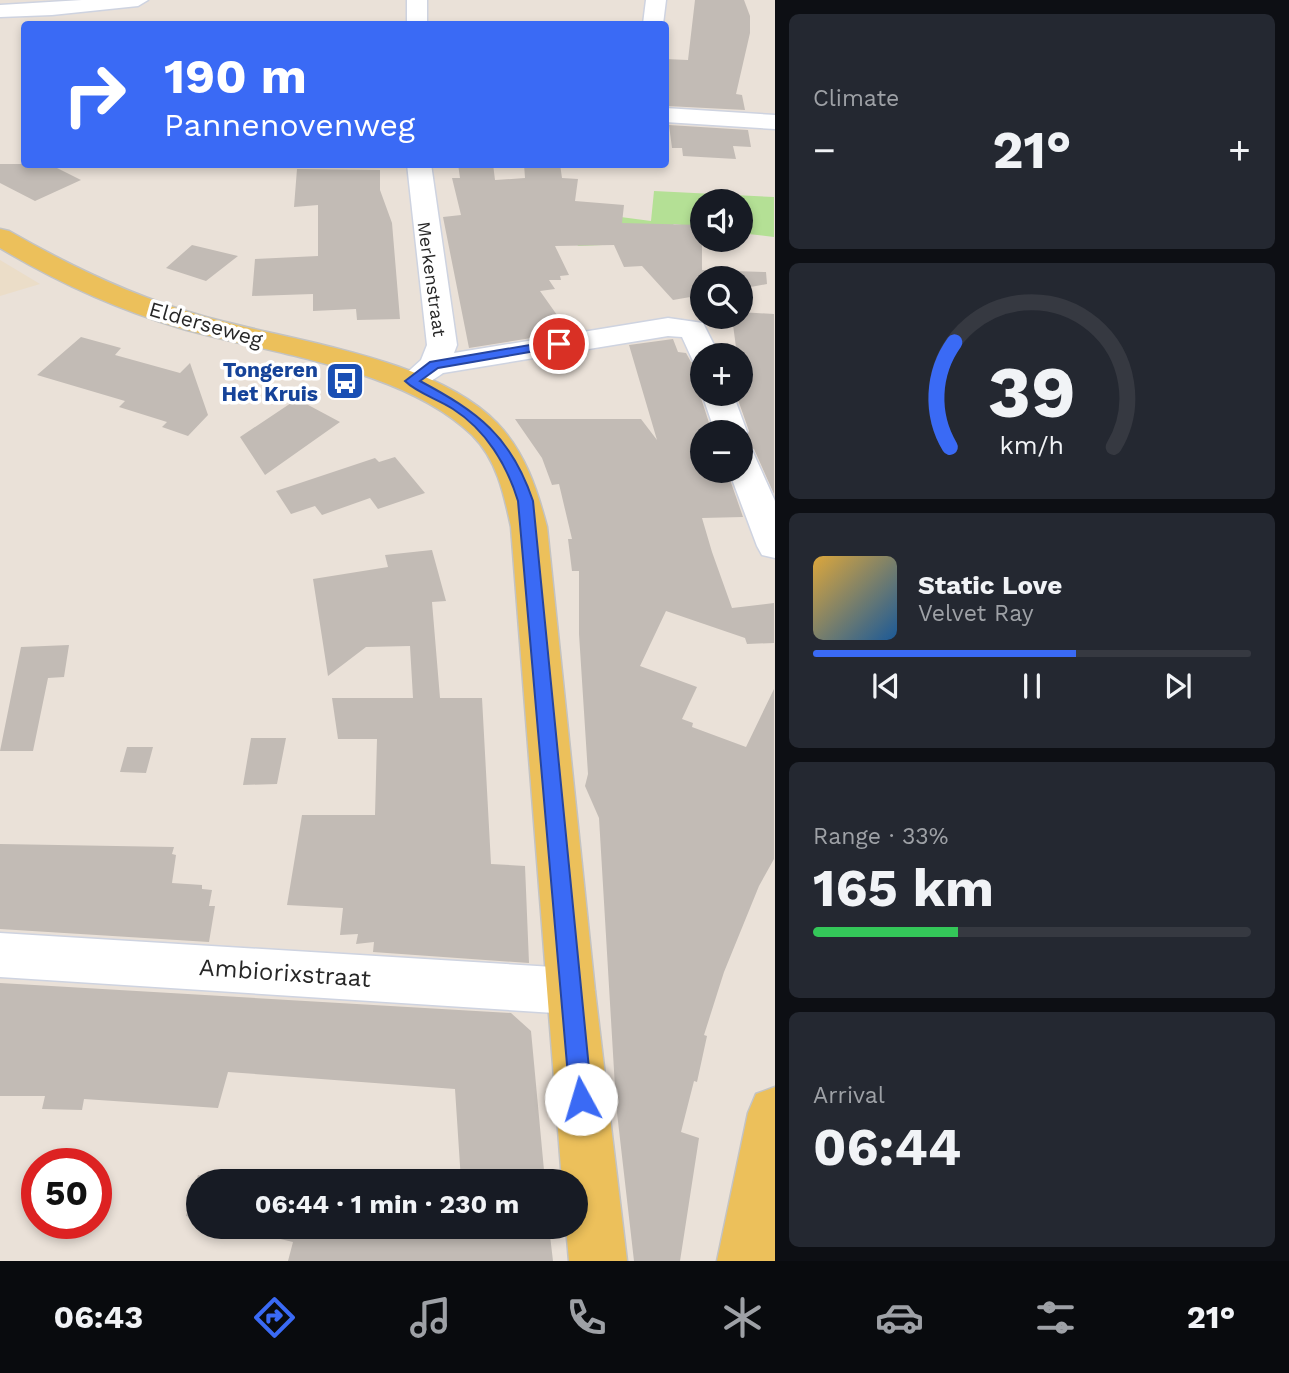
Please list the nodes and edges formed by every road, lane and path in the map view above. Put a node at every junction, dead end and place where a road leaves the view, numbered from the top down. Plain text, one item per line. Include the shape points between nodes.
1 (139, 0) edge
2 (416, 0) edge
3 (656, 0) edge
4 (0, 11) edge
5 (131, 21) edge
6 (417, 21) edge
7 (653, 21) edge
8 (669, 115) edge
9 (775, 122) edge
10 (420, 168) edge
11 (0, 237) edge
12 (699, 343) edge
13 (423, 373) junction
14 (750, 483) edge
15 (775, 546) edge
16 (0, 956) edge
17 (570, 991) junction
18 (775, 1113) edge
19 (598, 1261) edge
20 (746, 1261) edge

1 - 4 street
1 - 5 street
2 - 6 street
3 - 7 street
8 - 9 street
10 - 13 street, Merkenstraat via 442,345
11 - 13 main road, Elderseweg via 117,297 170,315
12 - 13 street via 693,329 668,327
13 - 17 main road, Elderseweg via 495,439 526,501
14 - 15 street
16 - 17 street, Ambiorixstraat
17 - 19 main road, Elderseweg
18 - 20 main road

